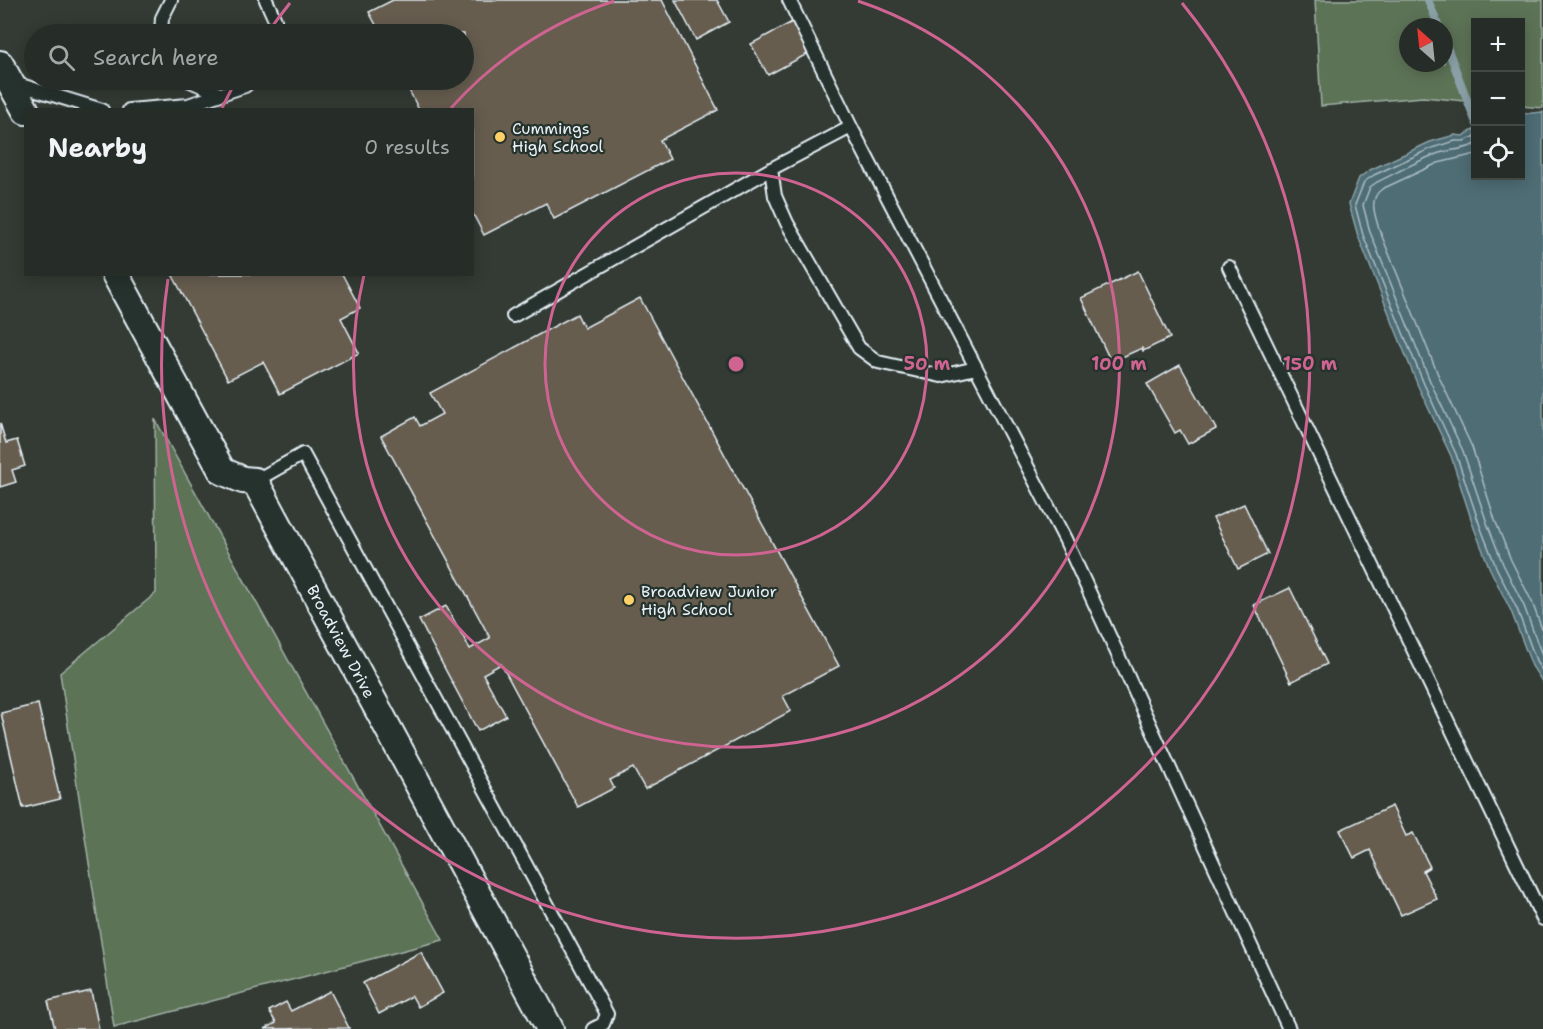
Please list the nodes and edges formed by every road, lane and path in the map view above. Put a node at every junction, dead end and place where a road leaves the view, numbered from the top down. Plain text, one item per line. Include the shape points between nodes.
1 (171, 0) edge
2 (266, 0) edge
3 (789, 0) edge
4 (162, 24) edge
5 (276, 24) edge
6 (5, 73) edge
7 (24, 80) edge
8 (50, 90) edge
9 (211, 90) edge
10 (232, 90) edge
11 (220, 94) junction
12 (24, 108) edge
13 (97, 108) edge
14 (153, 108) edge
15 (851, 127) junction
16 (771, 169) junction
17 (1229, 267) dead end
18 (116, 276) edge
19 (513, 316) dead end
20 (976, 368) junction
21 (255, 481) junction
22 (1543, 919) edge
23 (550, 1029) edge
24 (593, 1029) edge
25 (1289, 1029) edge

1 - 4 lane
2 - 5 lane
3 - 15 lane
6 - 7 lane
6 - 12 street
8 - 13 lane
9 - 11 lane
10 - 11 lane
11 - 14 lane via 188,105
15 - 16 lane
15 - 20 lane
16 - 19 lane
16 - 20 lane via 775,195 787,223 859,348 878,363 941,376
17 - 22 lane
18 - 21 street via 222,471
20 - 25 lane via 1065,539
21 - 23 street, Broadview Drive
21 - 24 lane via 303,454 607,1014 603,1024

